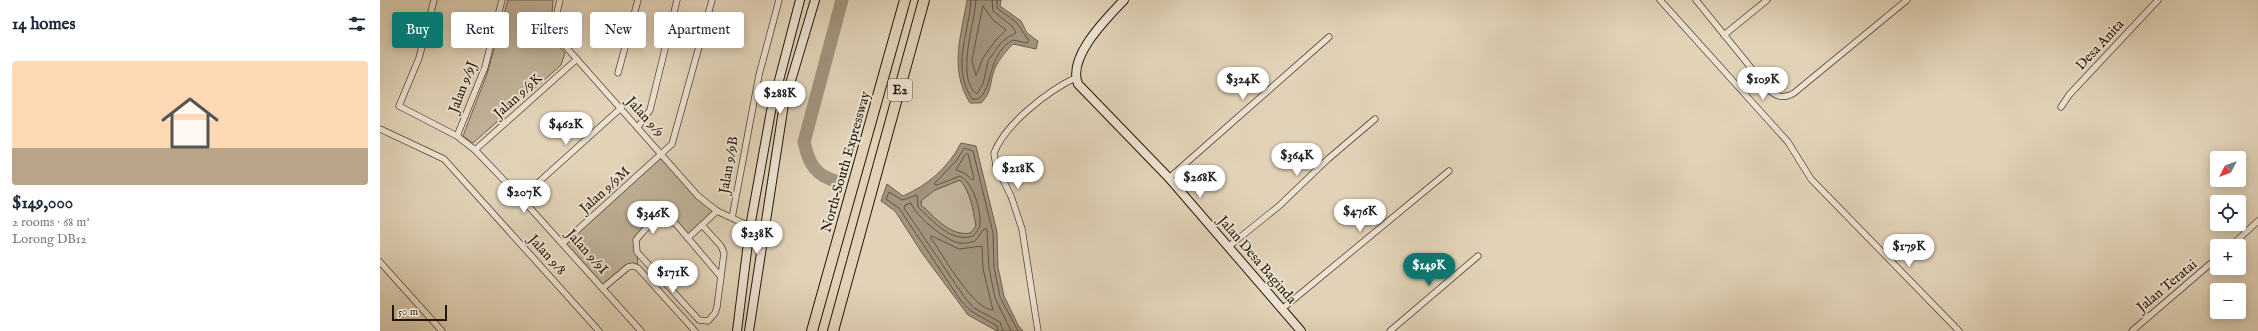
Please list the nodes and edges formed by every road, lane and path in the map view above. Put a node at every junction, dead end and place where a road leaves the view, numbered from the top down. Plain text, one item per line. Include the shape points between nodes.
1 (434, 0) edge
2 (502, 0) edge
3 (560, 0) edge
4 (638, 0) edge
5 (676, 0) edge
6 (712, 0) edge
7 (779, 0) edge
8 (800, 0) edge
9 (814, 0) edge
10 (905, 0) edge
11 (924, 0) edge
12 (1124, 0) edge
13 (1660, 0) edge
14 (1696, 0) edge
15 (1767, 0) edge
16 (1907, 0) edge
17 (2158, 0) edge
18 (1724, 35) junction
19 (1329, 37) dead end
20 (577, 59) junction
21 (618, 73) dead end
22 (1077, 81) junction
23 (2061, 107) dead end
24 (621, 108) junction
25 (1375, 120) dead end
26 (638, 127) junction
27 (380, 129) edge
28 (457, 136) junction
29 (475, 150) junction
30 (663, 154) junction
31 (1449, 171) dead end
32 (1169, 178) junction
33 (522, 198) junction
34 (717, 211) junction
35 (732, 218) junction
36 (2258, 221) edge
37 (702, 225) junction
38 (750, 227) junction
39 (764, 233) junction
40 (688, 238) junction
41 (2239, 239) edge
42 (563, 243) junction
43 (1228, 247) junction
44 (1478, 256) dead end
45 (380, 262) edge
46 (2210, 264) edge
47 (721, 277) junction
48 (603, 288) junction
49 (1282, 309) junction
50 (442, 331) edge
51 (599, 331) edge
52 (641, 331) edge
53 (695, 331) edge
54 (737, 331) edge
55 (749, 331) edge
56 (812, 331) edge
57 (833, 331) edge
58 (1038, 331) edge
59 (1302, 331) edge
60 (1390, 331) edge
61 (1959, 331) edge
62 (2132, 331) edge

1 - 28 street, Jalan 9/9I via 419,58 399,106
2 - 28 street, Jalan 9/9J via 485,68
3 - 20 street, Jalan 9/9 via 555,29 558,38
4 - 21 street
5 - 26 street via 650,110
6 - 30 street, Jalan 9/9M via 674,139
7 - 35 street, Jalan 9/9B via 759,75
8 - 38 street via 770,111
9 - 39 street via 784,104
10 - 56 highway, North–South Expressway / E2
11 - 57 highway, E2
12 - 22 street via 1095,30 1082,53
13 - 61 street via 1788,142 1811,179
14 - 18 street
15 - 18 street
16 - 18 street via 1794,93 1782,97 1775,96 1769,90
17 - 23 street, Desa Anita via 2069,95
19 - 32 street
20 - 24 street, Jalan 9/9
20 - 29 street, Jalan 9/9K
22 - 32 street, Jalan Desa Baginda
22 - 58 street via 1054,88 1039,100 1007,132 994,153 996,166 1011,196 1022,229
24 - 26 street, Jalan 9/9
24 - 33 street
25 - 43 street via 1328,159 1279,206
26 - 30 street, Jalan 9/9
27 - 51 street, Jalan 9/8 via 444,159
28 - 29 street, Jalan 9/9I
29 - 33 street, Jalan 9/9I
30 - 34 street, Jalan 9/9 via 698,196
30 - 42 street, Jalan 9/9M
31 - 49 street
32 - 43 street, Jalan Desa Baginda
33 - 42 street, Jalan 9/9I
34 - 35 street, Jalan 9/9
34 - 37 street
35 - 38 street, Jalan 9/9
36 - 41 street
37 - 40 street
37 - 47 street via 723,249
38 - 39 street, Jalan 9/9
38 - 54 street
39 - 55 street
40 - 47 street
40 - 47 street via 676,224 663,218 636,240 637,252 703,322 708,321 715,313
42 - 48 street, Jalan 9/9I
43 - 49 street, Jalan Desa Baginda
44 - 60 street
45 - 50 street
46 - 62 street, Jalan Teratai
48 - 52 street, Jalan 9/9I
48 - 53 street via 628,267 638,268
49 - 59 street, Jalan Desa Baginda

